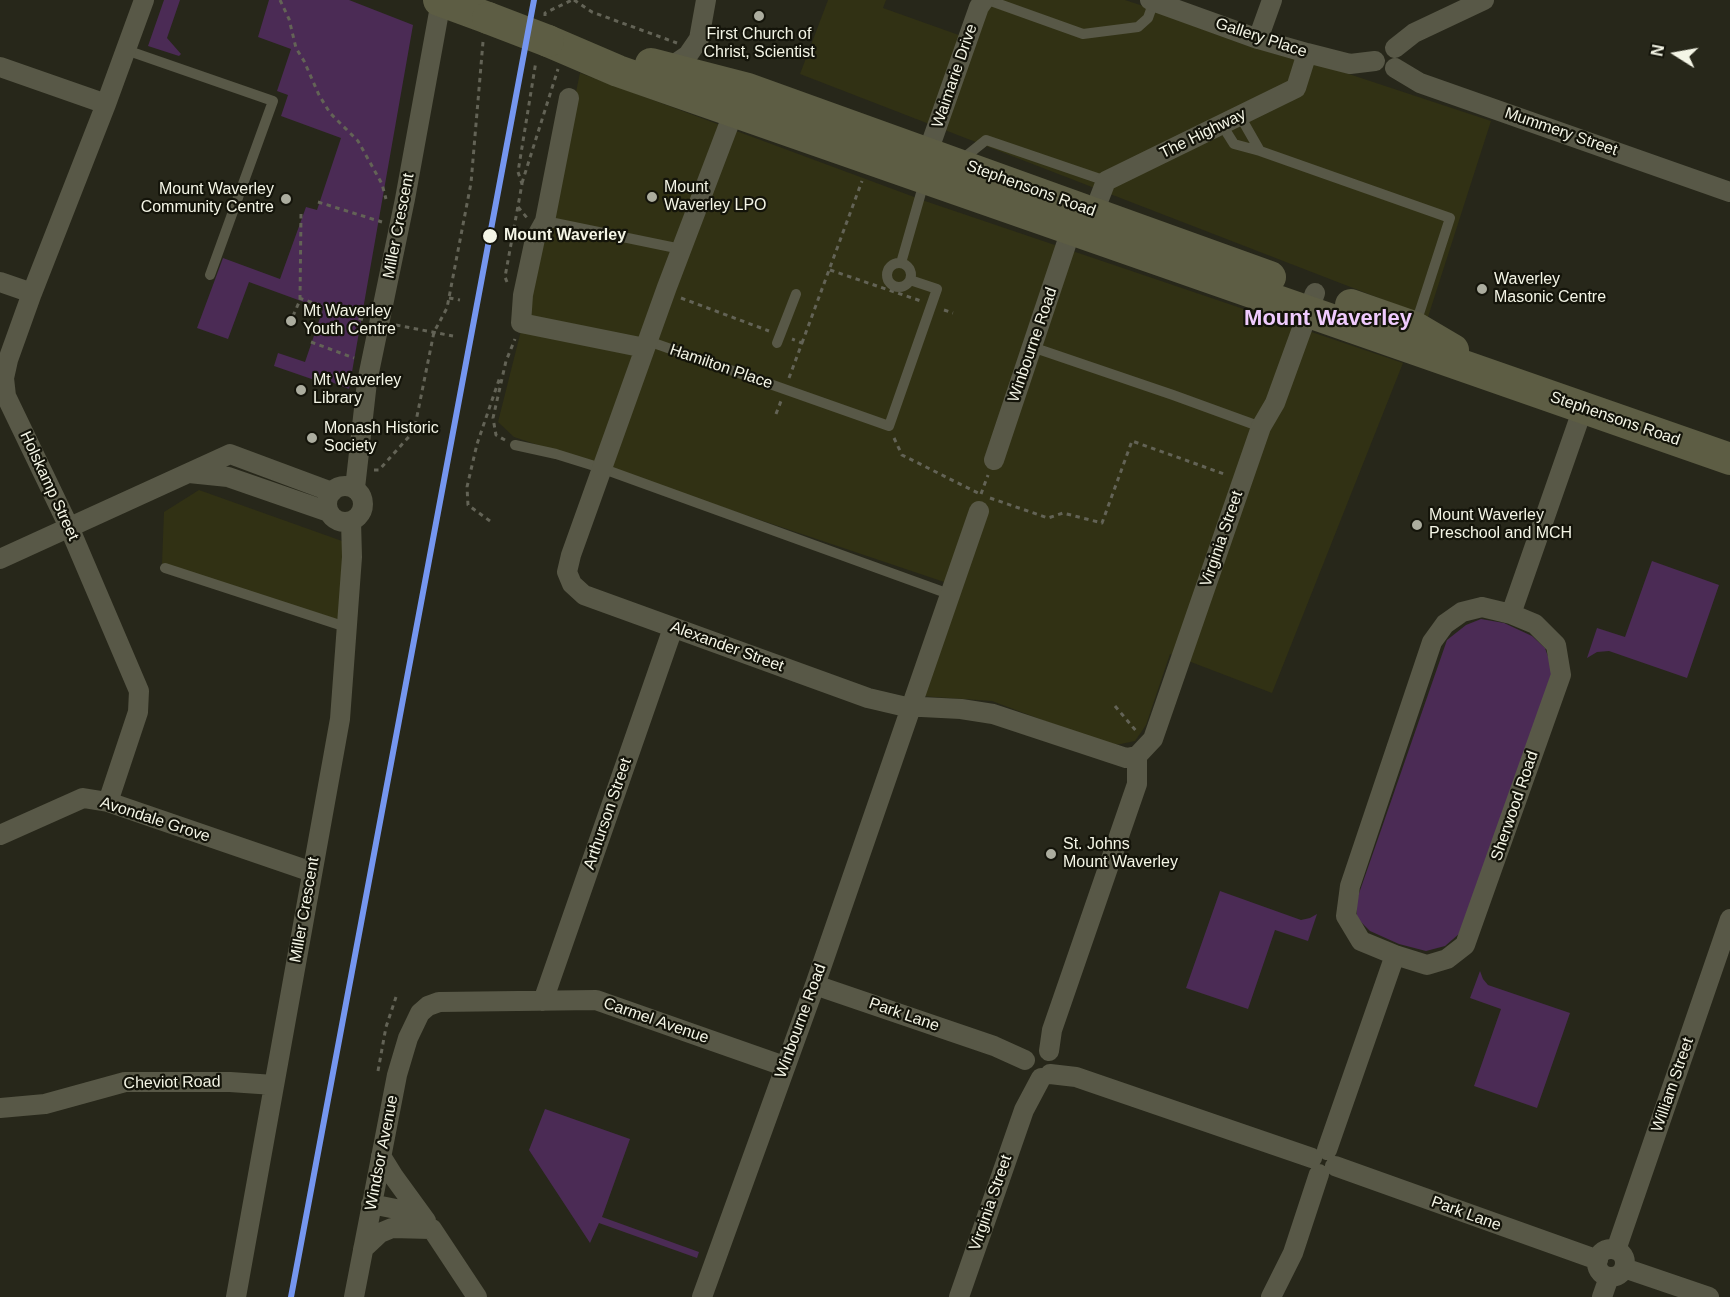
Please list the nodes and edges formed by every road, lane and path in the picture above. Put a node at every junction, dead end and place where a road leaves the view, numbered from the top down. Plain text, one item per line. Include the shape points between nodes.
1 (144, 0) edge
2 (280, 0) edge
3 (440, 0) edge
4 (573, 0) edge
5 (706, 0) edge
6 (986, 0) edge
7 (1272, 0) edge
8 (1484, 0) edge
9 (1152, 1) edge
10 (486, 26) junction
11 (1258, 39) junction
12 (547, 46) junction
13 (1395, 48) junction
14 (126, 50) junction
15 (684, 51) junction
16 (1307, 53) junction
17 (1375, 61) junction
18 (0, 67) edge
19 (1395, 68) junction
20 (569, 98) dead end
21 (106, 104) junction
22 (734, 111) junction
23 (1240, 116) junction
24 (1222, 125) junction
25 (1260, 151) junction
26 (937, 165) junction
27 (863, 176) dead end
28 (1106, 181) junction
29 (522, 184) junction
30 (1730, 192) edge
31 (386, 199) dead end
32 (318, 202) dead end
33 (301, 214) dead end
34 (544, 221) junction
35 (1082, 221) junction
36 (399, 225) junction
37 (681, 249) junction
38 (901, 263) junction
39 (830, 270) junction
40 (210, 275) dead end
41 (910, 280) junction
42 (0, 282) edge
43 (508, 286) dead end
44 (32, 293) junction
45 (796, 294) dead end
46 (299, 298) junction
47 (449, 298) junction
48 (681, 298) dead end
49 (460, 300) dead end
50 (1312, 303) junction
51 (932, 305) junction
52 (953, 313) dead end
53 (293, 316) dead end
54 (372, 321) junction
55 (521, 323) junction
56 (434, 332) junction
57 (453, 336) dead end
58 (1411, 337) junction
59 (778, 339) junction
60 (311, 342) dead end
61 (802, 343) junction
62 (646, 344) junction
63 (1032, 347) junction
64 (506, 361) junction
65 (370, 364) junction
66 (784, 389) junction
67 (1583, 408) junction
68 (776, 414) dead end
69 (889, 426) junction
70 (1261, 427) junction
71 (515, 445) joint
72 (1730, 459) edge
73 (994, 460) joint
74 (602, 468) junction
75 (374, 470) dead end
76 (189, 473) junction
77 (1243, 481) junction
78 (355, 488) junction
79 (332, 492) junction
80 (980, 503) junction
81 (329, 512) junction
82 (351, 521) junction
83 (490, 521) dead end
84 (69, 527) junction
85 (0, 558) edge
86 (165, 568) dead end
87 (949, 594) junction
88 (1511, 614) junction
89 (346, 627) junction
90 (673, 628) junction
91 (1115, 706) dead end
92 (907, 707) junction
93 (1138, 733) dead end
94 (1131, 757) junction
95 (108, 802) junction
96 (0, 835) edge
97 (312, 872) junction
98 (1730, 920) edge
99 (1395, 955) junction
100 (815, 985) junction
101 (543, 1001) junction
102 (420, 1013) joint
103 (1040, 1062) junction
104 (784, 1066) junction
105 (274, 1085) junction
106 (0, 1108) edge
107 (381, 1156) junction
108 (1323, 1162) junction
109 (371, 1204) junction
110 (432, 1229) junction
111 (363, 1249) junction
112 (1616, 1265) junction
113 (236, 1297) edge
114 (354, 1297) edge
115 (477, 1297) edge
116 (702, 1297) edge
117 (959, 1297) edge
118 (1271, 1297) edge
119 (1602, 1297) edge
120 (1709, 1297) edge

1 - 14 street, Holskamp Street
2 - 31 path via 296,48 319,95 330,113 358,141
3 - 10 main road, Stephensons Road
3 - 36 street, Miller Crescent
4 - 12 path via 545,13
4 - 15 path
5 - 15 street
6 - 9 lane via 1083,34 1138,27 1148,18
6 - 26 street, Waimarie Drive via 979,7
7 - 11 street
8 - 13 street via 1414,33
9 - 11 street, Gallery Place
10 - 12 main road, Stephensons Road, bridge
10 - 47 path via 471,183
11 - 16 street, Gallery Place
12 - 15 main road, Stephensons Road
12 - 22 main road, Stephensons Road
12 - 29 path
12 - 29 path via 518,172
13 - 17 street via 1380,47
13 - 19 street via 1400,57
14 - 21 street, Holskamp Street
14 - 40 lane via 273,101
15 - 26 main road, Stephensons Road via 713,79 748,89
16 - 17 street, Gallery Place via 1350,64
16 - 23 street, The Highway via 1296,88
17 - 19 street via 1384,70
18 - 21 street
19 - 30 street, Mummery Street via 1420,83
20 - 34 street
21 - 44 street, Holskamp Street
22 - 26 main road, Stephensons Road
22 - 37 street, Hamilton Place
23 - 24 street, The Highway
23 - 25 lane
24 - 25 lane via 1234,144
24 - 28 street, The Highway
25 - 58 lane via 1450,218
26 - 28 lane via 986,140
26 - 35 main road, Stephensons Road
26 - 38 lane
27 - 39 path
28 - 35 street
29 - 43 path via 505,277
32 - 36 path
33 - 46 path
34 - 37 lane
34 - 55 street via 535,239
35 - 50 main road, Stephensons Road
35 - 63 street, Winbourne Road
36 - 54 street, Miller Crescent
37 - 62 street, Hamilton Place
38 - 41 lane via 910,271
38 - 41 lane via 888,268 888,282 900,287
39 - 51 path
39 - 61 path
41 - 51 lane via 937,289
42 - 44 street
44 - 84 street, Holskamp Street via 8,360 6,396
45 - 59 lane
46 - 53 path
46 - 54 path
47 - 49 path
47 - 56 path
48 - 59 path
50 - 58 main road, Stephensons Road
50 - 70 street, Virginia Street via 1275,403
51 - 52 path
51 - 69 lane
54 - 56 path
54 - 65 street, Miller Crescent
55 - 62 street, Hamilton Place
55 - 64 path
56 - 57 path
56 - 75 path via 414,431 379,470
58 - 67 main road, Stephensons Road via 1500,378
59 - 61 path
60 - 65 path
61 - 66 path
62 - 66 lane, Hamilton Place
62 - 74 street, Alexander Street
63 - 70 lane
63 - 73 street, Winbourne Road
64 - 71 path via 493,418 496,435
64 - 83 path via 477,444 467,487 468,505
65 - 78 street, Miller Crescent
66 - 68 path
66 - 69 lane, Hamilton Place
67 - 72 main road, Stephensons Road
67 - 88 street
69 - 80 path via 902,455
70 - 77 street, Virginia Street
71 - 74 lane
73 - 80 path
74 - 87 lane
74 - 90 street, Alexander Street via 567,572 584,595
76 - 79 street via 230,454
76 - 81 street via 228,477
76 - 84 street
77 - 80 path via 1132,441 1102,523 1063,513 1048,518
77 - 94 street, Virginia Street via 1153,739
78 - 79 street via 343,486
78 - 82 street via 362,497 363,509
79 - 81 street
80 - 87 street, Winbourne Road
81 - 82 street via 341,521
82 - 89 street, Miller Crescent
84 - 85 street
84 - 95 street, Holskamp Street via 139,691 138,712
86 - 89 lane
87 - 92 street, Winbourne Road
88 - 99 street, Sherwood Road via 1482,607 1462,612 1432,642 1350,886 1346,916 1361,941
88 - 99 street, Sherwood Road via 1534,624 1556,645 1561,675 1466,945 1427,965
89 - 97 street, Miller Crescent via 340,719
90 - 92 street, Alexander Street via 868,698
90 - 101 street, Arthurson Street
91 - 93 path
92 - 94 street, Alexander Street via 993,714
92 - 100 street, Winbourne Road via 898,744
94 - 103 street, Virginia Street via 1137,784
95 - 96 street, Avondale Grove via 83,798
95 - 97 street, Avondale Grove
97 - 105 street, Miller Crescent
98 - 112 street, William Street
99 - 108 street
100 - 103 street, Park Lane
100 - 104 street, Winbourne Road
101 - 102 street, Carmel Avenue via 439,1002
101 - 104 street, Carmel Avenue via 596,1000
102 - 107 street, Windsor Avenue via 397,1076
103 - 108 street, Park Lane
103 - 117 street, Virginia Street
104 - 116 street, Winbourne Road
105 - 106 street, Cheviot Road via 124,1082 45,1104
105 - 113 street, Miller Crescent
107 - 109 street, Windsor Avenue
107 - 110 street
108 - 112 street, Park Lane via 1598,1260 1599,1270
108 - 118 street via 1293,1253
109 - 110 street via 401,1210
109 - 111 street, Windsor Avenue
110 - 111 street via 392,1228
110 - 115 street
111 - 114 street, Windsor Avenue
112 - 119 street, William Street
112 - 120 street

